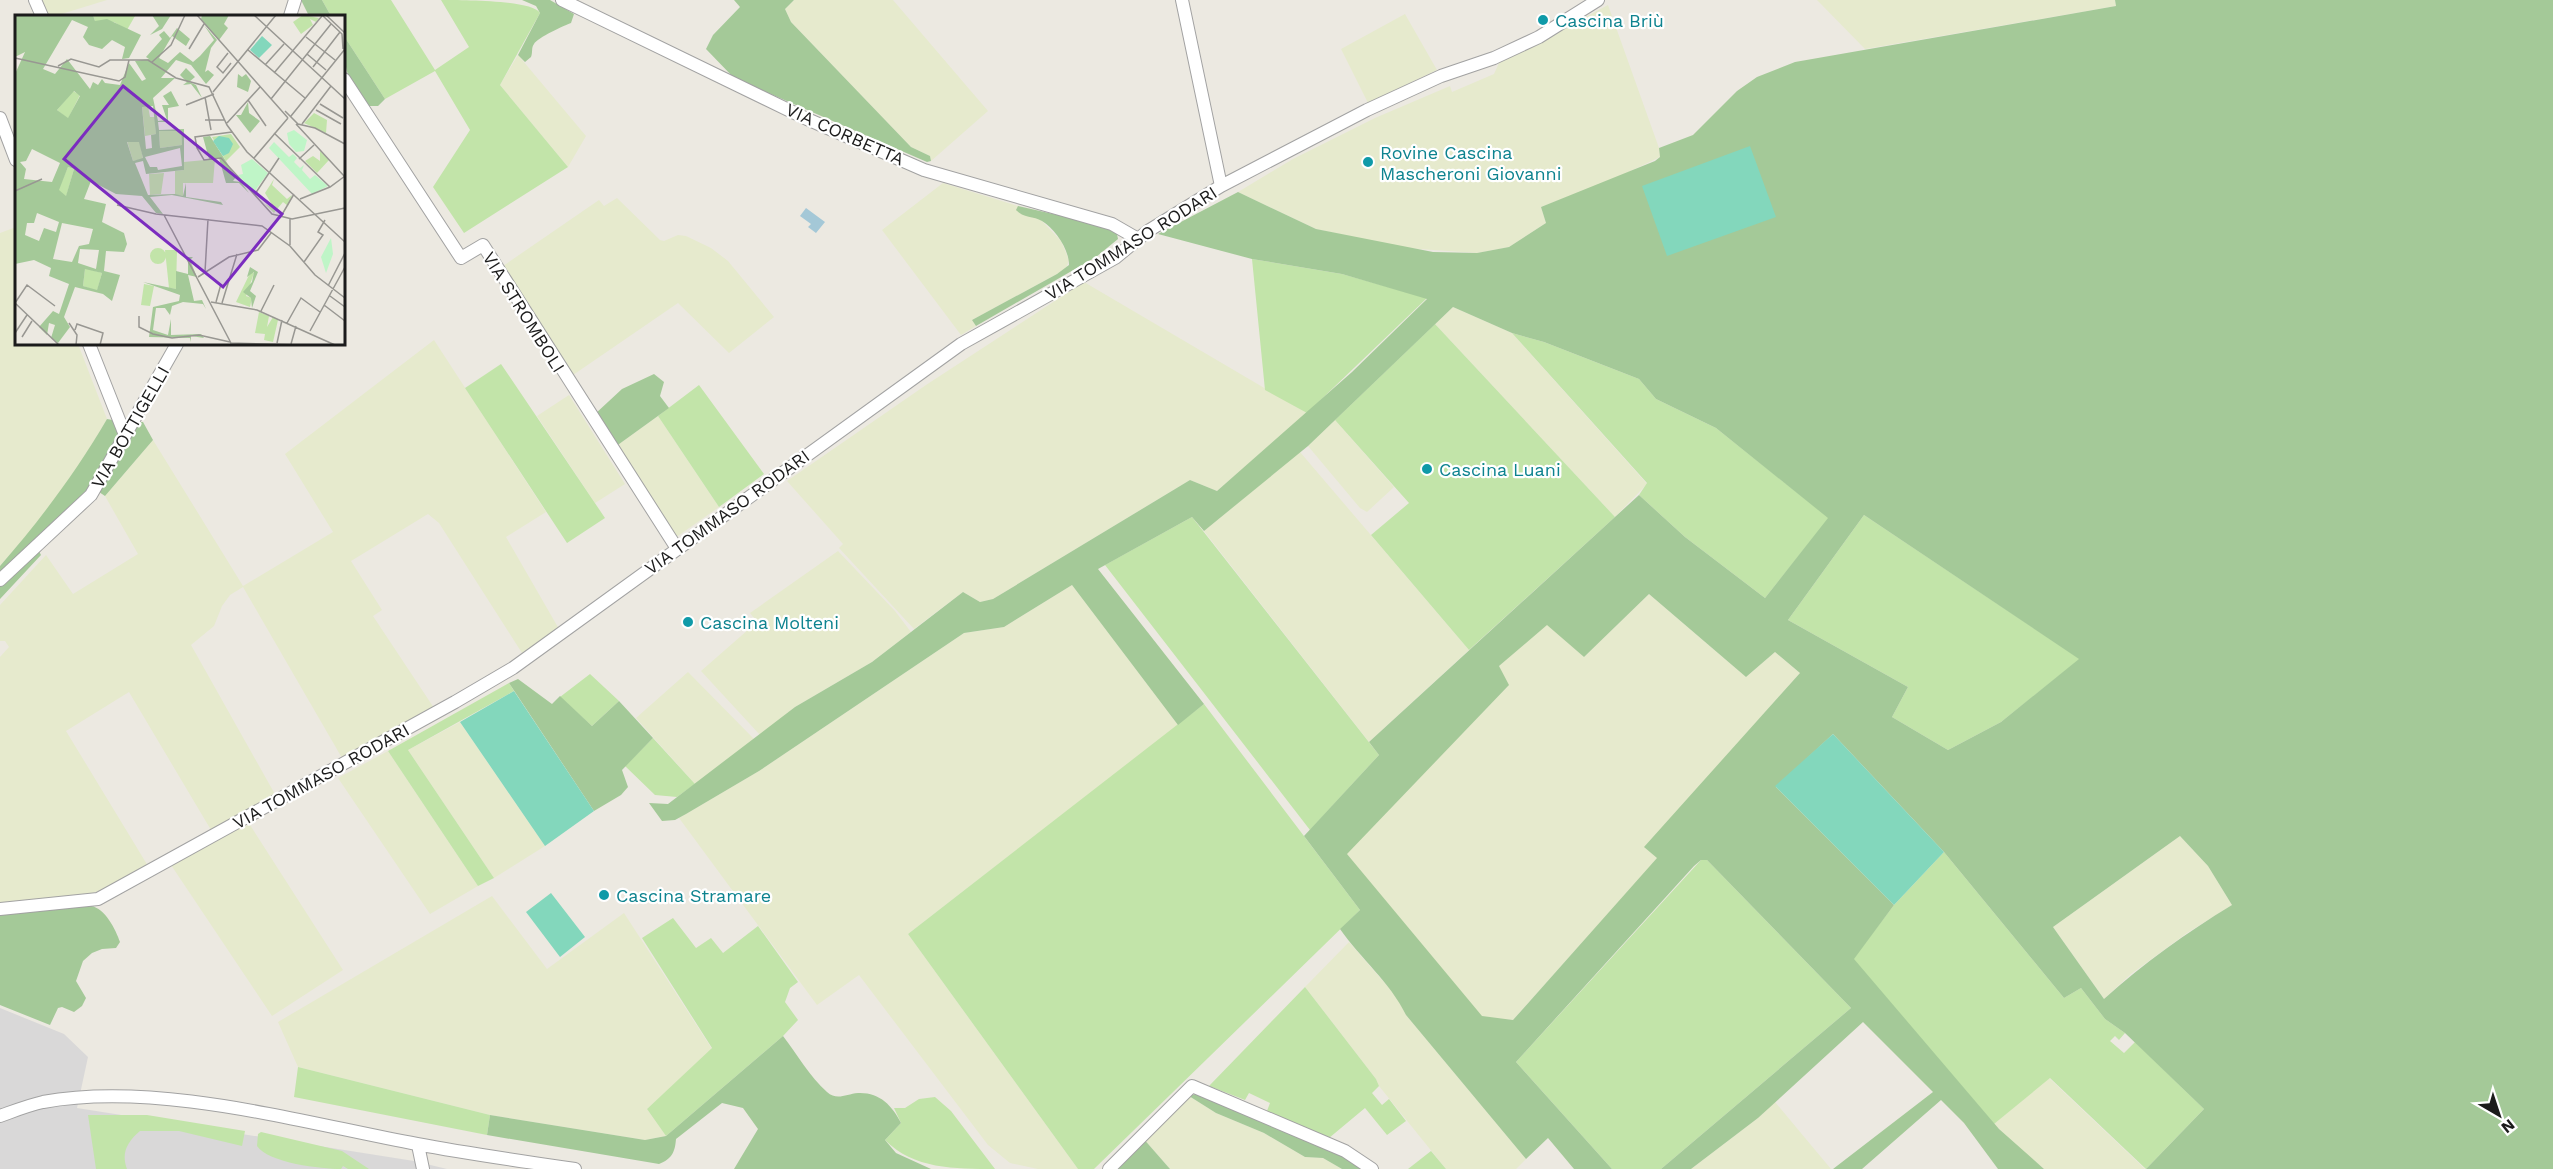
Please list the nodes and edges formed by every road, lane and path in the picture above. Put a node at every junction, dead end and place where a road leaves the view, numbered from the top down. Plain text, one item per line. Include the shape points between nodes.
1 (35, 0) edge
2 (562, 0) edge
3 (1182, 0) edge
4 (1599, 0) edge
5 (42, 15) edge
6 (345, 81) edge
7 (0, 118) edge
8 (15, 157) edge
9 (1221, 186) junction
10 (1138, 240) junction
11 (89, 345) edge
12 (176, 345) edge
13 (125, 435) junction
14 (676, 547) junction
15 (0, 580) edge
16 (0, 909) edge
17 (0, 1116) edge
18 (418, 1144) junction
19 (423, 1169) edge
20 (575, 1169) edge
21 (1108, 1169) edge
22 (1372, 1169) edge

1 - 5 street
2 - 10 street, VIA CORBETTA via 786,109 924,170 1112,224
3 - 9 street
4 - 9 street, VIA TOMMASO RODARI via 1539,37 1367,110
6 - 14 street, VIA STROMBOLI via 461,258 483,245
7 - 8 street
9 - 10 street, VIA TOMMASO RODARI
10 - 14 street, VIA TOMMASO RODARI via 1115,258 961,344
11 - 13 street
12 - 13 street, VIA BOTTIGELLI
13 - 15 street, VIA BOTTIGELLI via 91,495
14 - 16 street, VIA TOMMASO RODARI via 513,668 98,898
17 - 18 street via 53,1101 96,1097 158,1099 215,1105
18 - 19 street
18 - 20 street
21 - 22 street via 1192,1086 1345,1151

